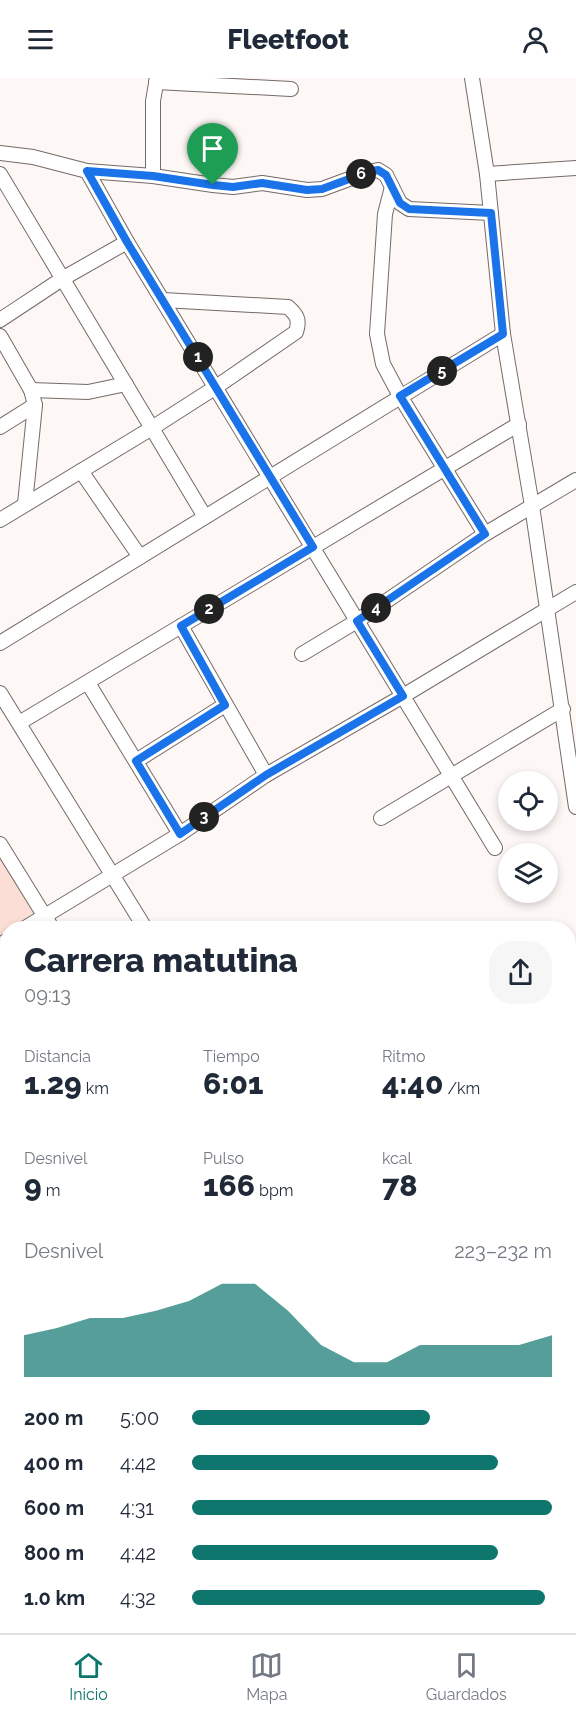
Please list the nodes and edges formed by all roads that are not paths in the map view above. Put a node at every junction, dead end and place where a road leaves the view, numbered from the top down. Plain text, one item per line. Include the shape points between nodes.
1 (260, 78) edge
2 (472, 78) edge
3 (156, 80) edge
4 (235, 86) junction
5 (291, 89) dead end
6 (0, 153) edge
7 (576, 168) edge
8 (87, 171) junction
9 (0, 174) edge
10 (487, 174) junction
11 (153, 176) junction
12 (392, 187) junction
13 (491, 213) junction
14 (127, 242) junction
15 (62, 279) junction
16 (163, 300) junction
17 (0, 320) edge
18 (503, 334) junction
19 (0, 336) edge
20 (126, 384) junction
21 (216, 387) junction
22 (31, 390) junction
23 (400, 396) junction
24 (35, 405) junction
25 (519, 424) junction
26 (0, 427) edge
27 (152, 428) junction
28 (445, 468) junction
29 (81, 471) junction
30 (270, 477) junction
31 (576, 480) edge
32 (25, 504) junction
33 (532, 506) junction
34 (205, 517) junction
35 (0, 520) edge
36 (485, 534) junction
37 (313, 547) junction
38 (140, 557) junction
39 (576, 592) edge
40 (547, 609) junction
41 (357, 621) junction
42 (181, 626) junction
43 (0, 643) edge
44 (302, 654) dead end
45 (88, 683) junction
46 (0, 693) edge
47 (403, 696) junction
48 (225, 705) junction
49 (563, 710) junction
50 (19, 723) junction
51 (136, 761) junction
52 (266, 775) junction
53 (453, 776) junction
54 (576, 807) edge
55 (381, 818) dead end
56 (180, 834) junction
57 (0, 844) edge
58 (495, 848) dead end
59 (113, 875) junction
60 (44, 916) junction
61 (36, 921) edge
62 (47, 921) edge
63 (141, 921) edge

1 - 4 street
2 - 10 street
3 - 4 street
3 - 11 street
4 - 5 street
6 - 8 street
7 - 10 street
8 - 11 street
8 - 14 street
9 - 15 street
10 - 13 street
11 - 12 street via 233,187 262,183 307,190 322,189 378,170
12 - 13 street via 400,203 409,209
12 - 23 street via 385,214 377,334 383,364
13 - 18 street
14 - 15 street
14 - 16 street
15 - 17 street
15 - 20 street
16 - 21 street
16 - 21 street via 288,307 296,315 296,332
18 - 23 street
18 - 25 street
19 - 22 street
20 - 22 street via 88,392
20 - 27 street
21 - 27 street
21 - 30 street
22 - 24 street
23 - 28 street
23 - 30 street
24 - 26 street
24 - 32 street
25 - 28 street
25 - 33 street
27 - 29 street
27 - 34 street
28 - 36 street
28 - 37 street
29 - 32 street
29 - 38 street
30 - 34 street
30 - 37 street
31 - 33 street
32 - 35 street
33 - 36 street
33 - 40 street
34 - 38 street
36 - 41 street
37 - 41 street
37 - 42 street
38 - 43 street
39 - 40 street
40 - 47 street
40 - 49 street
41 - 44 street
41 - 47 street
42 - 45 street
42 - 48 street
45 - 50 street
45 - 51 street
46 - 50 street
47 - 52 street
47 - 53 street
48 - 51 street
48 - 52 street
49 - 53 street
49 - 54 street
50 - 59 street
51 - 56 street
52 - 56 street
53 - 55 street
53 - 58 street
56 - 59 street
57 - 60 street
59 - 60 street
59 - 63 street
60 - 61 street
60 - 62 street

